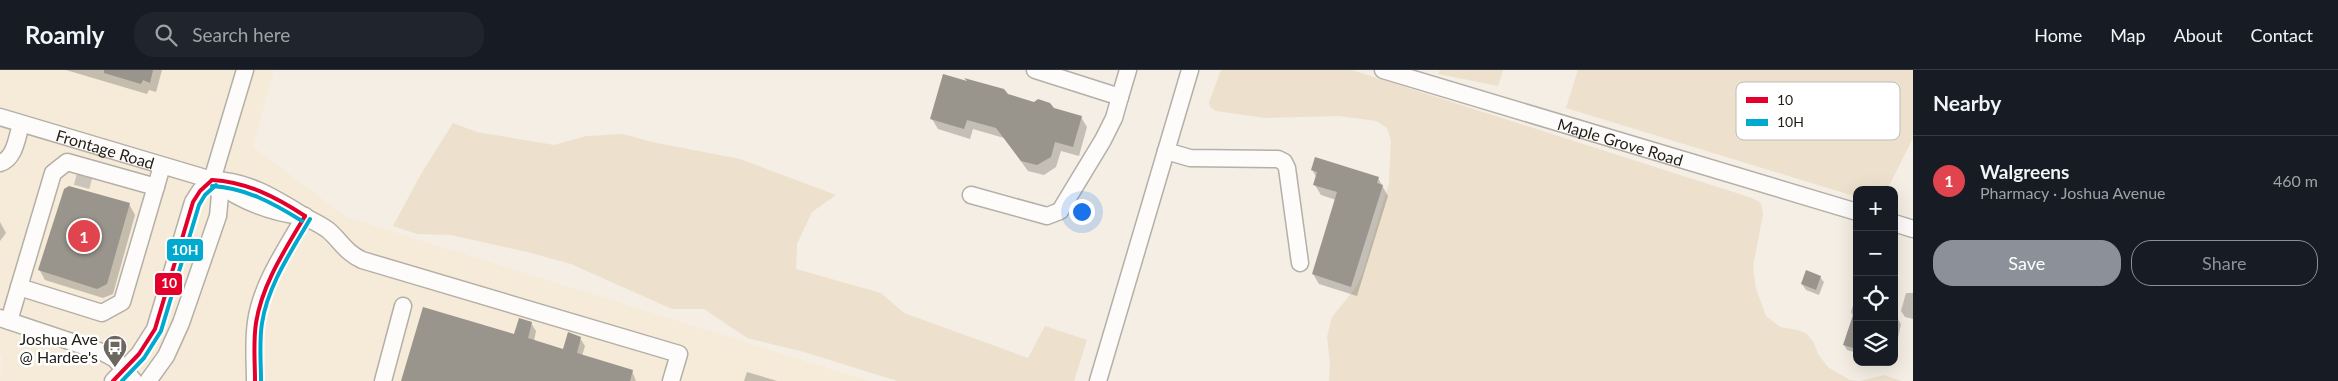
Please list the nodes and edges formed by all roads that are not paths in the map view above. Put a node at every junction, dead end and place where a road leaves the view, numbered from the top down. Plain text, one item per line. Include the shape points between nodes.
1 (245, 70) edge
2 (1034, 70) edge
3 (1128, 70) edge
4 (1190, 70) edge
5 (1383, 70) edge
6 (1079, 77) edge
7 (1120, 97) junction
8 (0, 117) edge
9 (21, 124) junction
10 (1166, 151) junction
11 (66, 162) junction
12 (0, 163) edge
13 (162, 166) junction
14 (112, 176) junction
15 (76, 177) tunnel mouth
16 (212, 180) junction
17 (94, 182) tunnel mouth
18 (156, 187) junction
19 (972, 194) dead end
20 (1853, 211) edge
21 (305, 216) junction
22 (1898, 224) edge
23 (1913, 228) edge
24 (1300, 263) dead end
25 (19, 287) junction
26 (403, 306) dead end
27 (4, 319) edge
28 (124, 377) edge
29 (148, 381) edge
30 (255, 381) edge
31 (383, 381) edge
32 (671, 381) edge
33 (1098, 381) edge

1 - 16 street
2 - 6 street
3 - 7 street
4 - 10 street
5 - 20 street, Maple Grove Road
6 - 7 street
7 - 19 street via 1103,140 1060,211 1046,216
8 - 9 street, Frontage Road
9 - 12 street via 10,157
9 - 13 street, Frontage Road
10 - 24 street via 1190,158 1278,159 1284,162
10 - 33 street
11 - 14 street
11 - 15 street
11 - 25 street via 53,174
13 - 16 street, Frontage Road
13 - 18 street
14 - 17 street
14 - 18 street
16 - 21 street, Frontage Road via 259,191
16 - 28 street via 195,198 155,329
16 - 29 street via 220,195 218,216 181,323 166,356
18 - 25 street via 122,302 102,313
21 - 30 street via 274,272 258,313 254,336
21 - 32 street, Frontage Road via 327,230 350,254 362,260 679,354
22 - 23 street
25 - 27 street
26 - 31 street
27 - 28 street via 102,352 114,359

